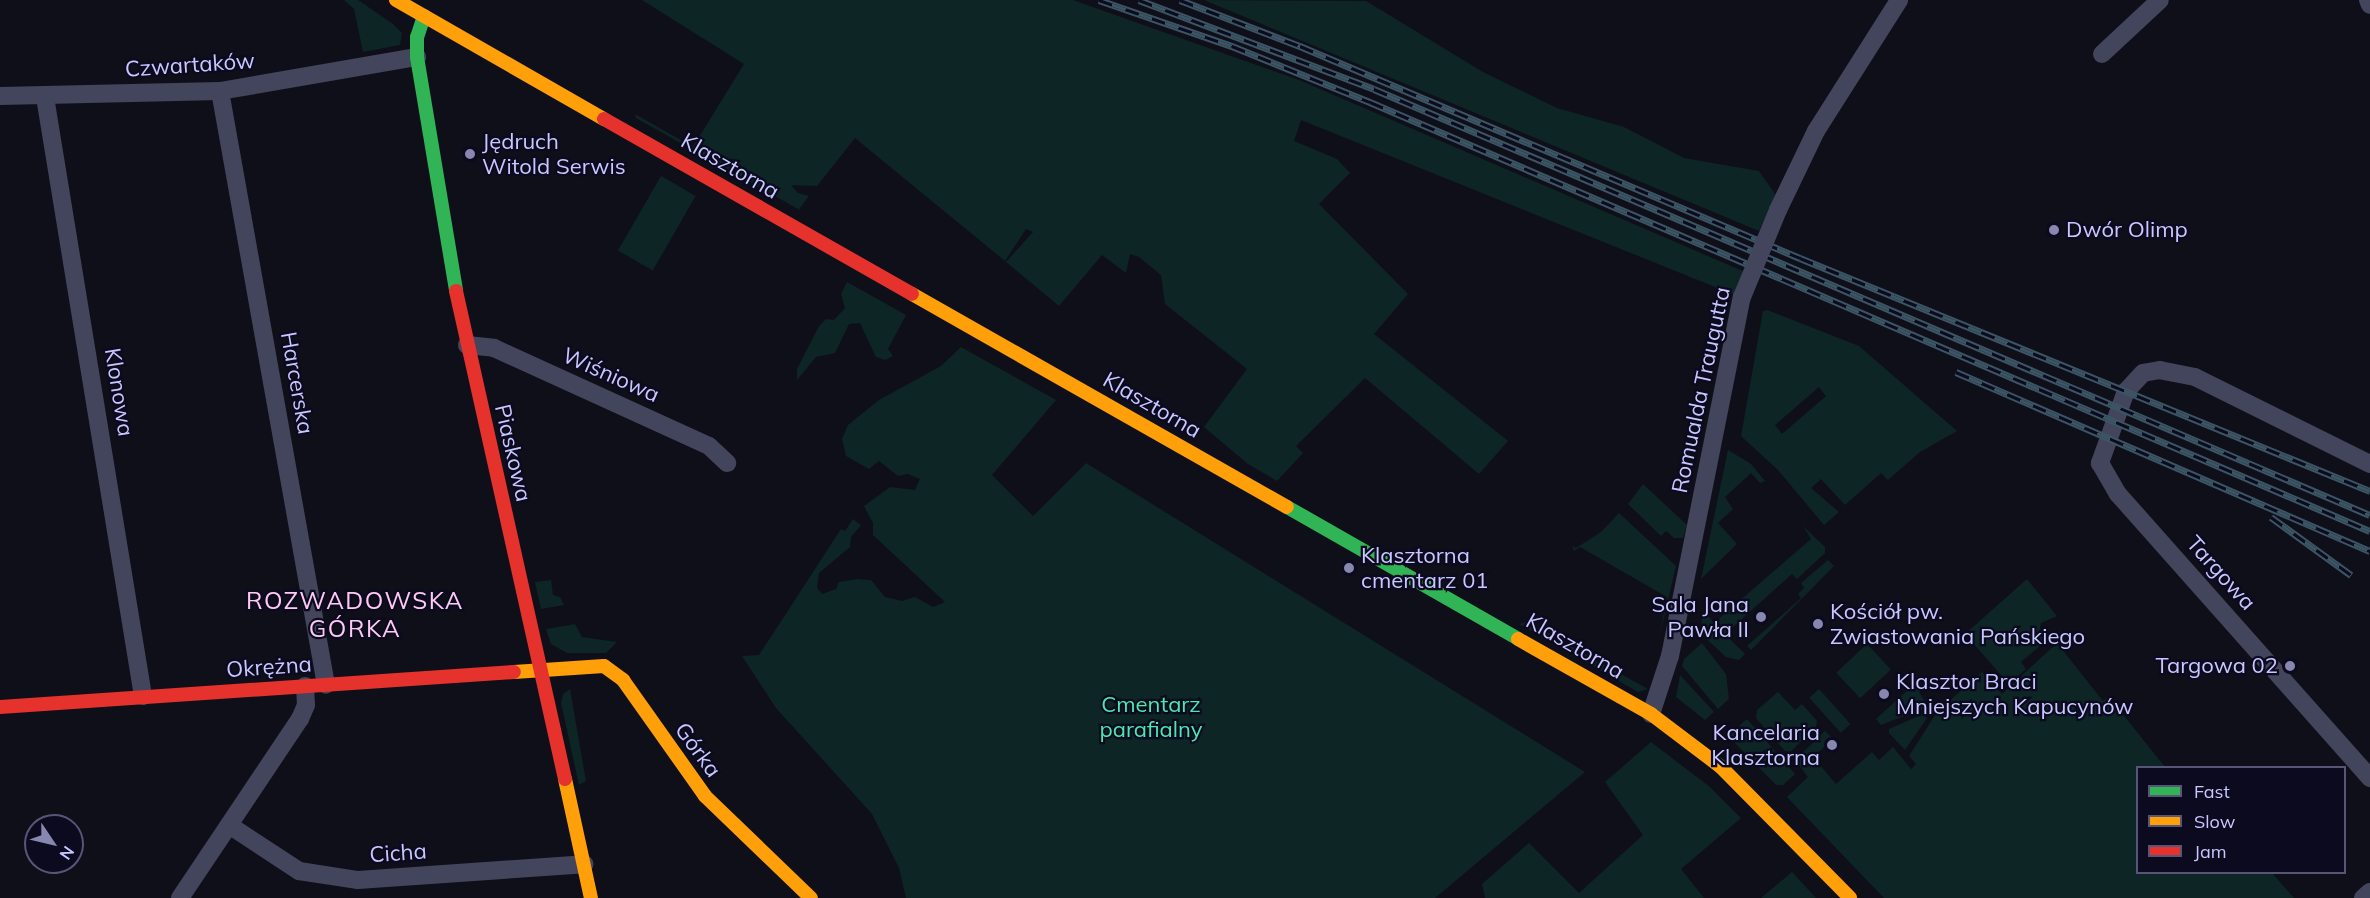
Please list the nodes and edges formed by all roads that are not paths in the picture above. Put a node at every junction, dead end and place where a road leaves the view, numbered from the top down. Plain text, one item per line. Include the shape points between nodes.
1 (396, 0) edge
2 (1899, 0) edge
3 (2160, 0) edge
4 (2368, 0) edge
5 (2370, 5) edge
6 (424, 16) junction
7 (2102, 54) dead end
8 (417, 57) junction
9 (220, 91) junction
10 (0, 96) edge
11 (45, 97) junction
12 (467, 345) junction
13 (727, 464) dead end
14 (2370, 464) edge
15 (541, 672) junction
16 (326, 684) junction
17 (305, 686) junction
18 (143, 696) junction
19 (0, 707) edge
20 (1651, 714) junction
21 (2370, 778) edge
22 (230, 825) junction
23 (584, 864) junction
24 (2370, 892) edge
25 (180, 898) edge
26 (591, 898) edge
27 (811, 898) edge
28 (1850, 898) edge
29 (2363, 898) edge

1 - 6 street, Klasztorna
2 - 20 street, Romualda Traugutta, bridge via 1816,131 1742,297 1670,656
3 - 7 street
4 - 5 street
6 - 8 street, Piaskowa via 418,30
6 - 20 street, Klasztorna
8 - 9 street, Czwartaków
8 - 12 street, Piaskowa via 444,238
9 - 11 street, Czwartaków
9 - 16 street, Harcerska
10 - 11 street, Czwartaków
11 - 18 street, Klonowa
12 - 13 street, Wiśniowa via 494,348 709,446
12 - 15 street, Piaskowa
14 - 21 street, Targowa via 2195,377 2160,370 2143,373 2132,381 2101,454 2103,475
15 - 16 street, Okrężna
15 - 23 street, Piaskowa
15 - 27 street, Górka via 593,666 618,674 697,786
16 - 17 street, Okrężna
17 - 18 street, Okrężna
17 - 22 street via 306,705 300,719
18 - 19 street, Okrężna
20 - 28 street, Klasztorna via 1737,783
22 - 23 street, Cicha via 299,871 358,880
22 - 25 street
23 - 26 street, Piaskowa
24 - 29 street

